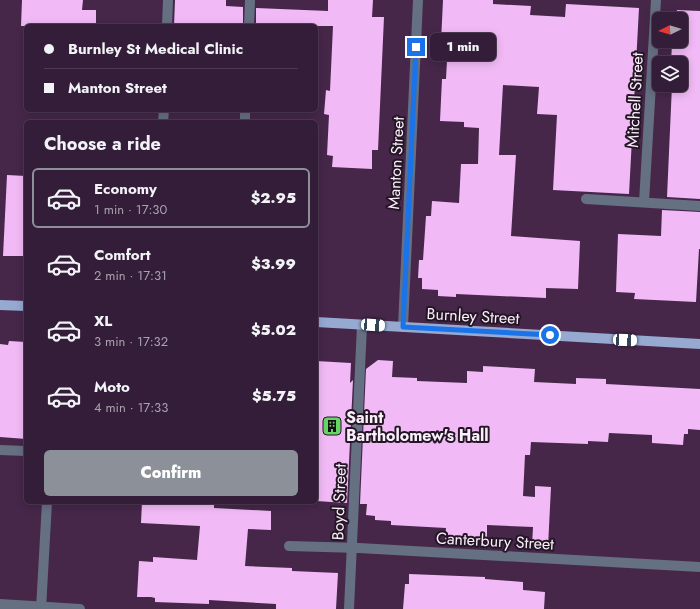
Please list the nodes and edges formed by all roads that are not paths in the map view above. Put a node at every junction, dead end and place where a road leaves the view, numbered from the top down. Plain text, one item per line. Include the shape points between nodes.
1 (168, 0) edge
2 (250, 0) edge
3 (418, 0) edge
4 (656, 0) edge
5 (167, 24) edge
6 (249, 24) edge
7 (586, 199) dead end
8 (644, 202) junction
9 (700, 206) edge
10 (0, 305) edge
11 (24, 306) edge
12 (318, 322) edge
13 (362, 325) junction
14 (403, 327) junction
15 (700, 344) edge
16 (0, 450) edge
17 (24, 451) edge
18 (47, 504) edge
19 (289, 546) dead end
20 (352, 548) junction
21 (700, 567) edge
22 (0, 604) edge
23 (41, 608) edge
24 (80, 609) edge
25 (349, 609) edge

1 - 5 street
2 - 6 street
3 - 14 street, Manton Street
4 - 8 street, Mitchell Street
7 - 8 street
8 - 9 street
10 - 11 main road
12 - 13 main road, Burnley Street
13 - 14 main road, Burnley Street
13 - 20 street, Boyd Street
14 - 15 main road, Burnley Street
16 - 17 street
18 - 23 street
19 - 20 street, Canterbury Street
20 - 21 street, Canterbury Street
20 - 25 street, Boyd Street
22 - 23 street
23 - 24 street

